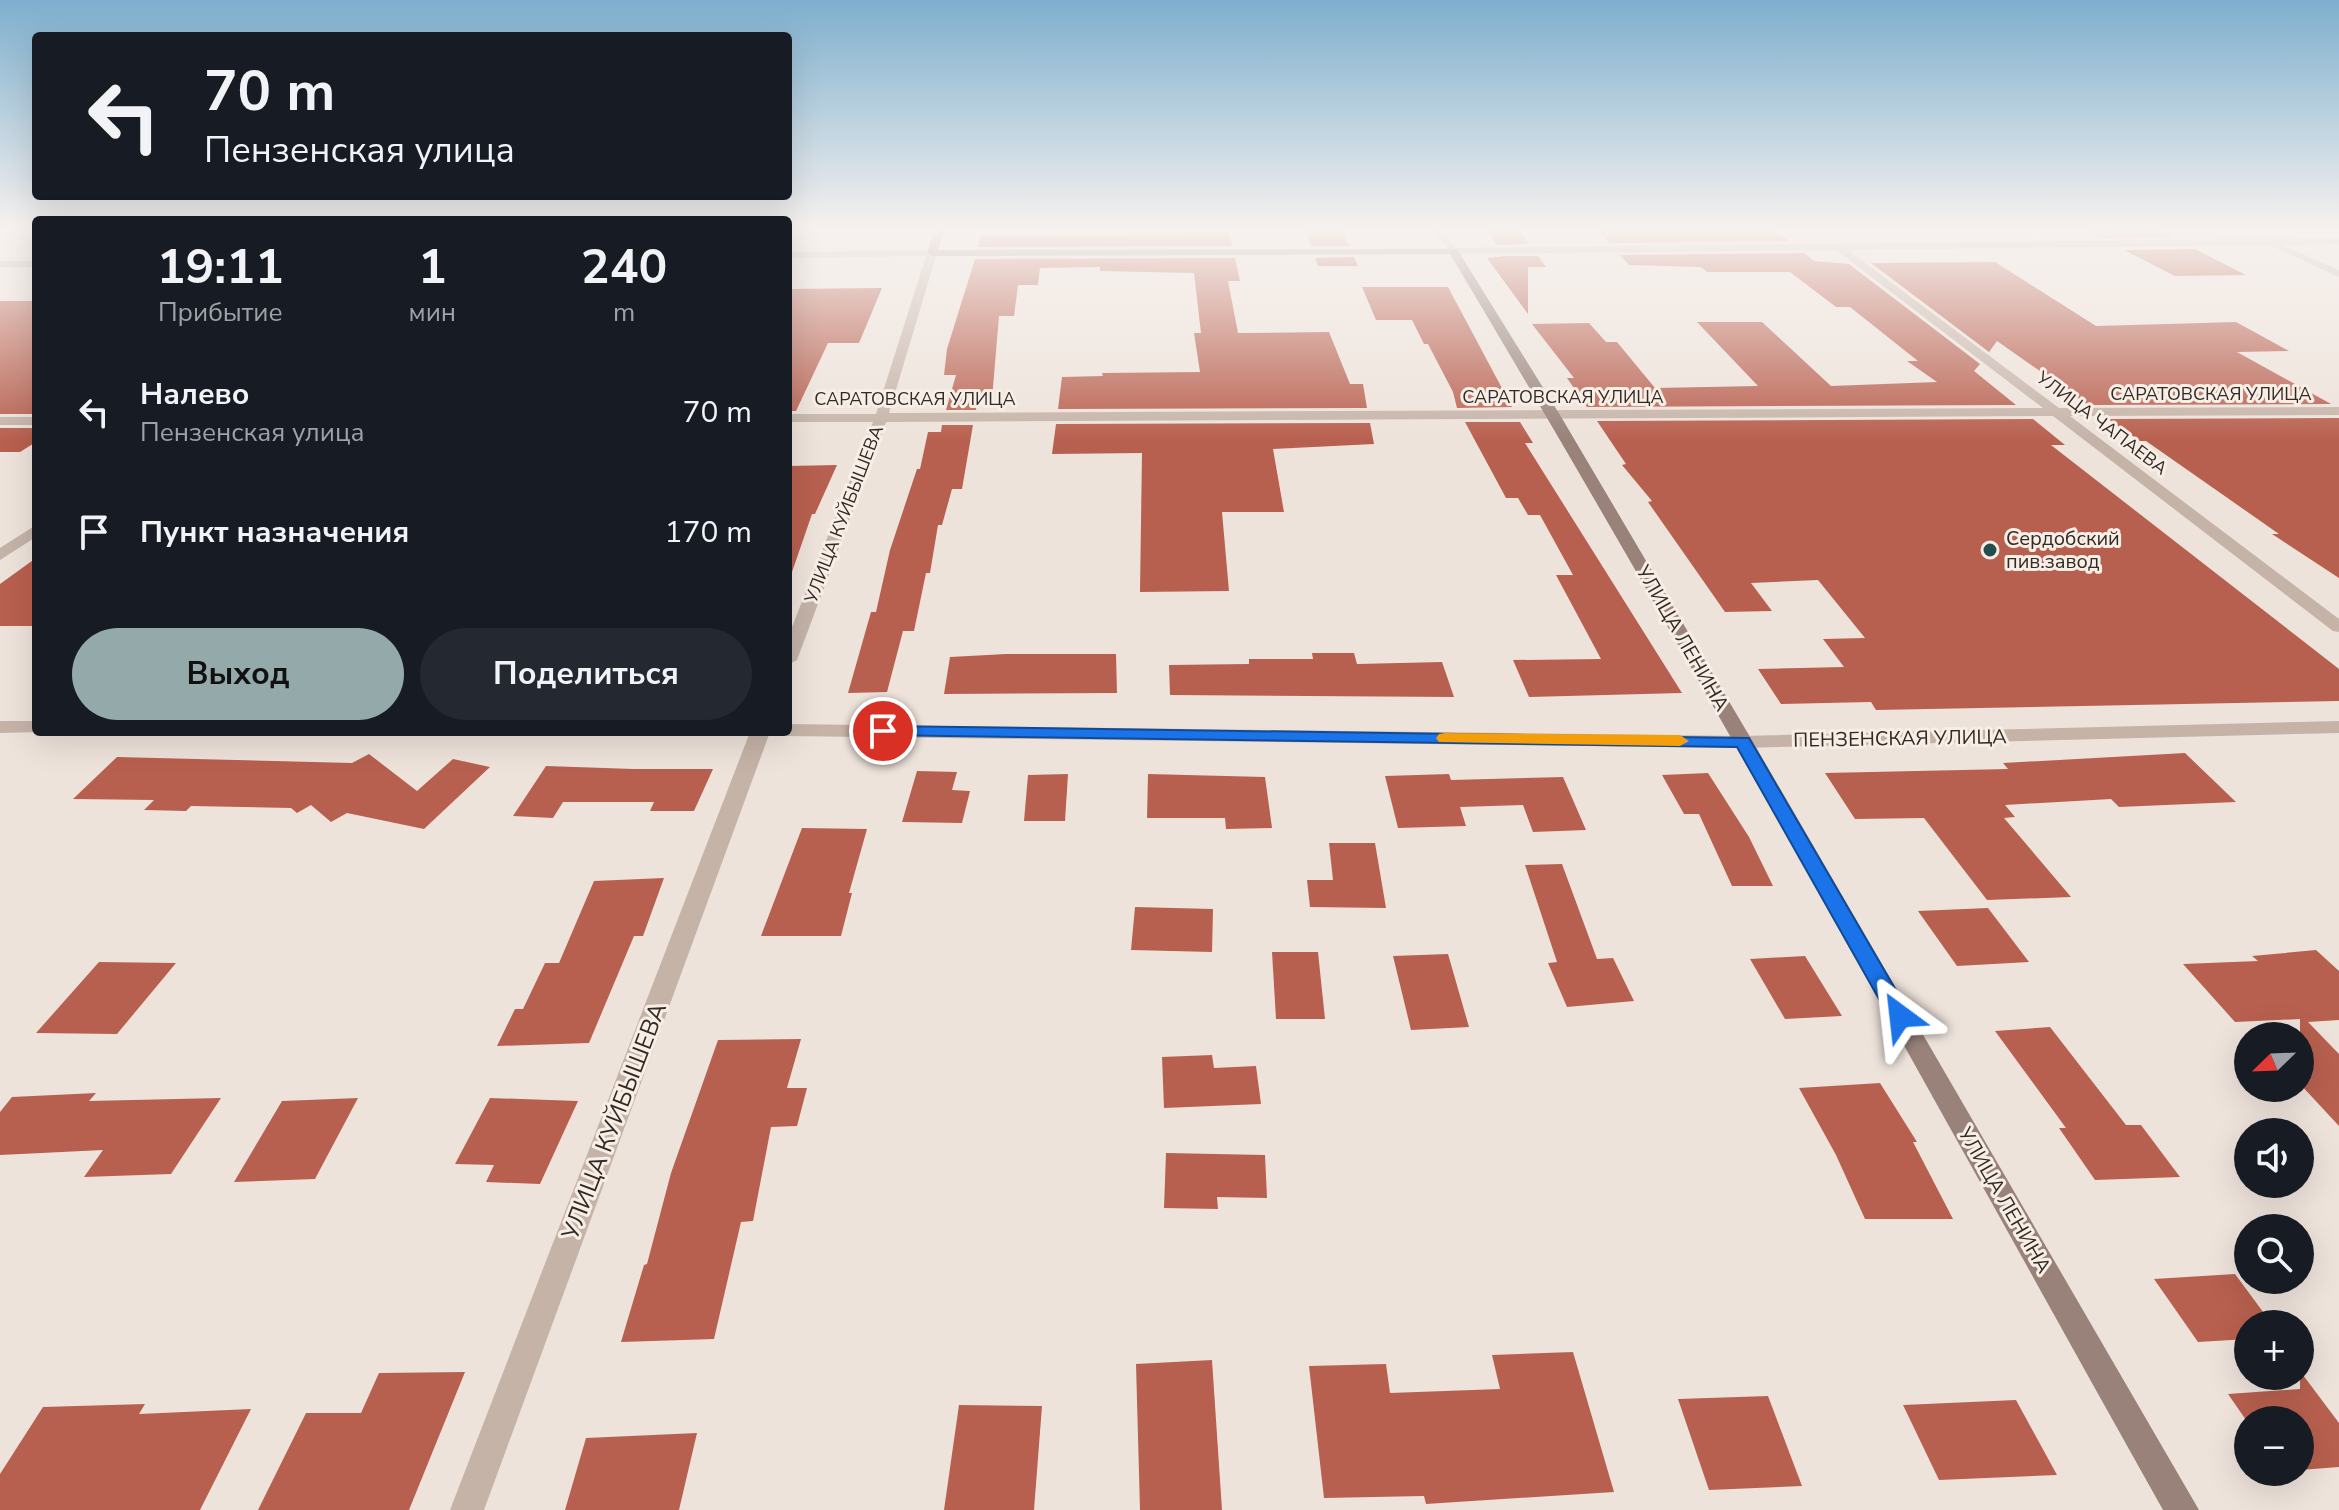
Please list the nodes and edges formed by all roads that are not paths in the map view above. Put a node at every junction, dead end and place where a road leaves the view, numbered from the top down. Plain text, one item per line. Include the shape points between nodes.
1 (917, 300) edge
2 (1483, 300) edge
3 (1910, 300) edge
4 (2339, 411) edge
5 (2060, 413) junction
6 (1553, 415) junction
7 (792, 418) edge
8 (881, 418) junction
9 (0, 421) edge
10 (32, 421) edge
11 (32, 533) edge
12 (0, 555) edge
13 (2339, 627) edge
14 (792, 650) edge
15 (0, 727) edge
16 (32, 727) edge
17 (2339, 727) edge
18 (792, 730) edge
19 (758, 736) edge
20 (1743, 742) junction
21 (467, 1510) edge
22 (2182, 1510) edge

1 - 8 street, УЛИЦА КУЙБЫШЕВА
2 - 6 street, УЛИЦА ЛЕНИНА
3 - 5 street, УЛИЦА ЧАПАЕВА
4 - 5 street, САРАТОВСКАЯ УЛИЦА
5 - 6 street, САРАТОВСКАЯ УЛИЦА
5 - 13 street, УЛИЦА ЧАПАЕВА
6 - 8 street, САРАТОВСКАЯ УЛИЦА
6 - 20 street, УЛИЦА ЛЕНИНА
7 - 8 street, САРАТОВСКАЯ УЛИЦА
8 - 14 street, УЛИЦА КУЙБЫШЕВА
9 - 10 street
11 - 12 street
15 - 16 street
17 - 20 street, ПЕНЗЕНСКАЯ УЛИЦА
18 - 20 street, ПЕНЗЕНСКАЯ УЛИЦА
19 - 21 street, УЛИЦА КУЙБЫШЕВА
20 - 22 street, УЛИЦА ЛЕНИНА

